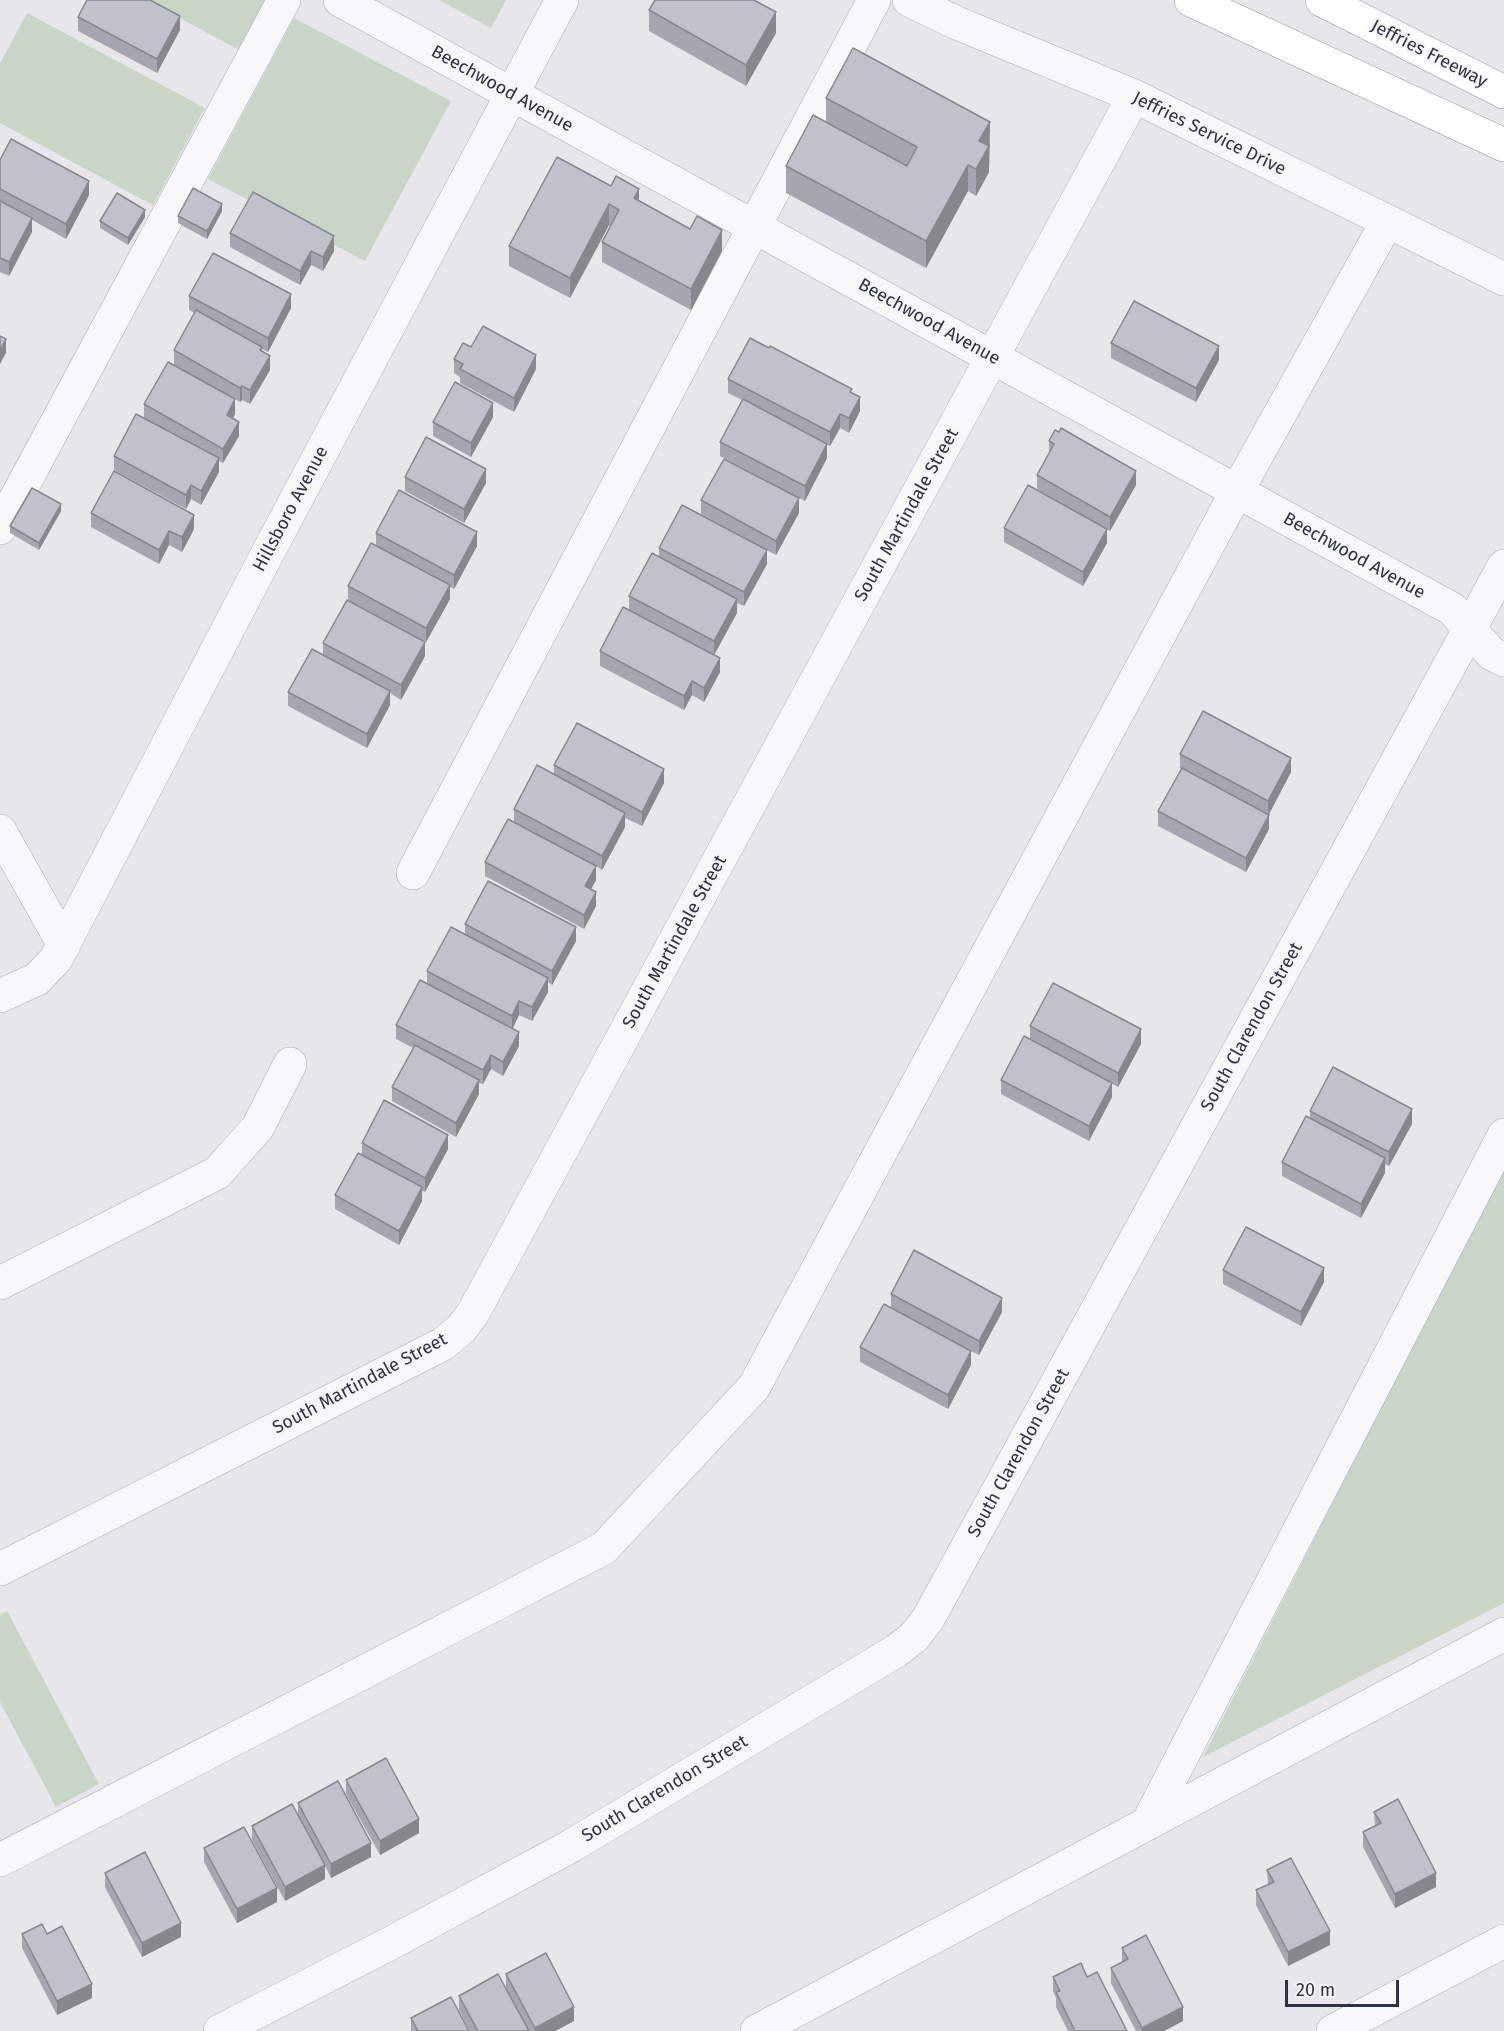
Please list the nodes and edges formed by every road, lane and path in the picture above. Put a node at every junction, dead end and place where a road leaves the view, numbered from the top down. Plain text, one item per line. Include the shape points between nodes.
1 (284, 0) edge
2 (340, 0) edge
3 (562, 0) edge
4 (874, 0) edge
5 (909, 0) edge
6 (1191, 0) edge
7 (1322, 0) edge
8 (1504, 92) edge
9 (511, 94) junction
10 (1134, 96) junction
11 (1504, 145) edge
12 (1387, 222) junction
13 (755, 227) junction
14 (1504, 279) edge
15 (993, 357) junction
16 (1237, 491) junction
17 (0, 528) edge
18 (1504, 566) edge
19 (1469, 630) junction
20 (1504, 660) edge
21 (0, 831) edge
22 (413, 873) dead end
23 (64, 945) junction
24 (0, 996) edge
25 (290, 1064) dead end
26 (1504, 1135) edge
27 (0, 1283) edge
28 (0, 1569) edge
29 (1504, 1634) edge
30 (1146, 1824) junction
31 (0, 1860) edge
32 (1504, 1941) edge
33 (220, 2031) edge
34 (757, 2031) edge
35 (1333, 2031) edge

1 - 17 street
2 - 9 street, Beechwood Avenue
3 - 9 street, Hillsboro Avenue
4 - 13 street
5 - 10 street, Jeffries Service Drive
6 - 11 highway
7 - 8 highway, Jeffries Freeway
9 - 13 street, Beechwood Avenue
9 - 23 street, Hillsboro Avenue
10 - 12 street, Jeffries Service Drive
10 - 15 street, South Martindale Street
12 - 14 street, Jeffries Service Drive
12 - 16 street
13 - 15 street, Beechwood Avenue
13 - 22 street
15 - 16 street, Beechwood Avenue
15 - 28 street, South Martindale Street via 461,1329 443,1344
16 - 19 street, Beechwood Avenue via 1452,609
16 - 31 street via 754,1388 604,1548
18 - 19 street, South Clarendon Street
19 - 20 street, Beechwood Avenue via 1492,654
19 - 33 street, South Clarendon Street via 928,1619 914,1637 571,1846
21 - 23 street
23 - 24 street, Hillsboro Avenue via 37,979
25 - 27 street via 258,1127 217,1173
26 - 30 street
29 - 30 street
30 - 34 street
32 - 35 street

